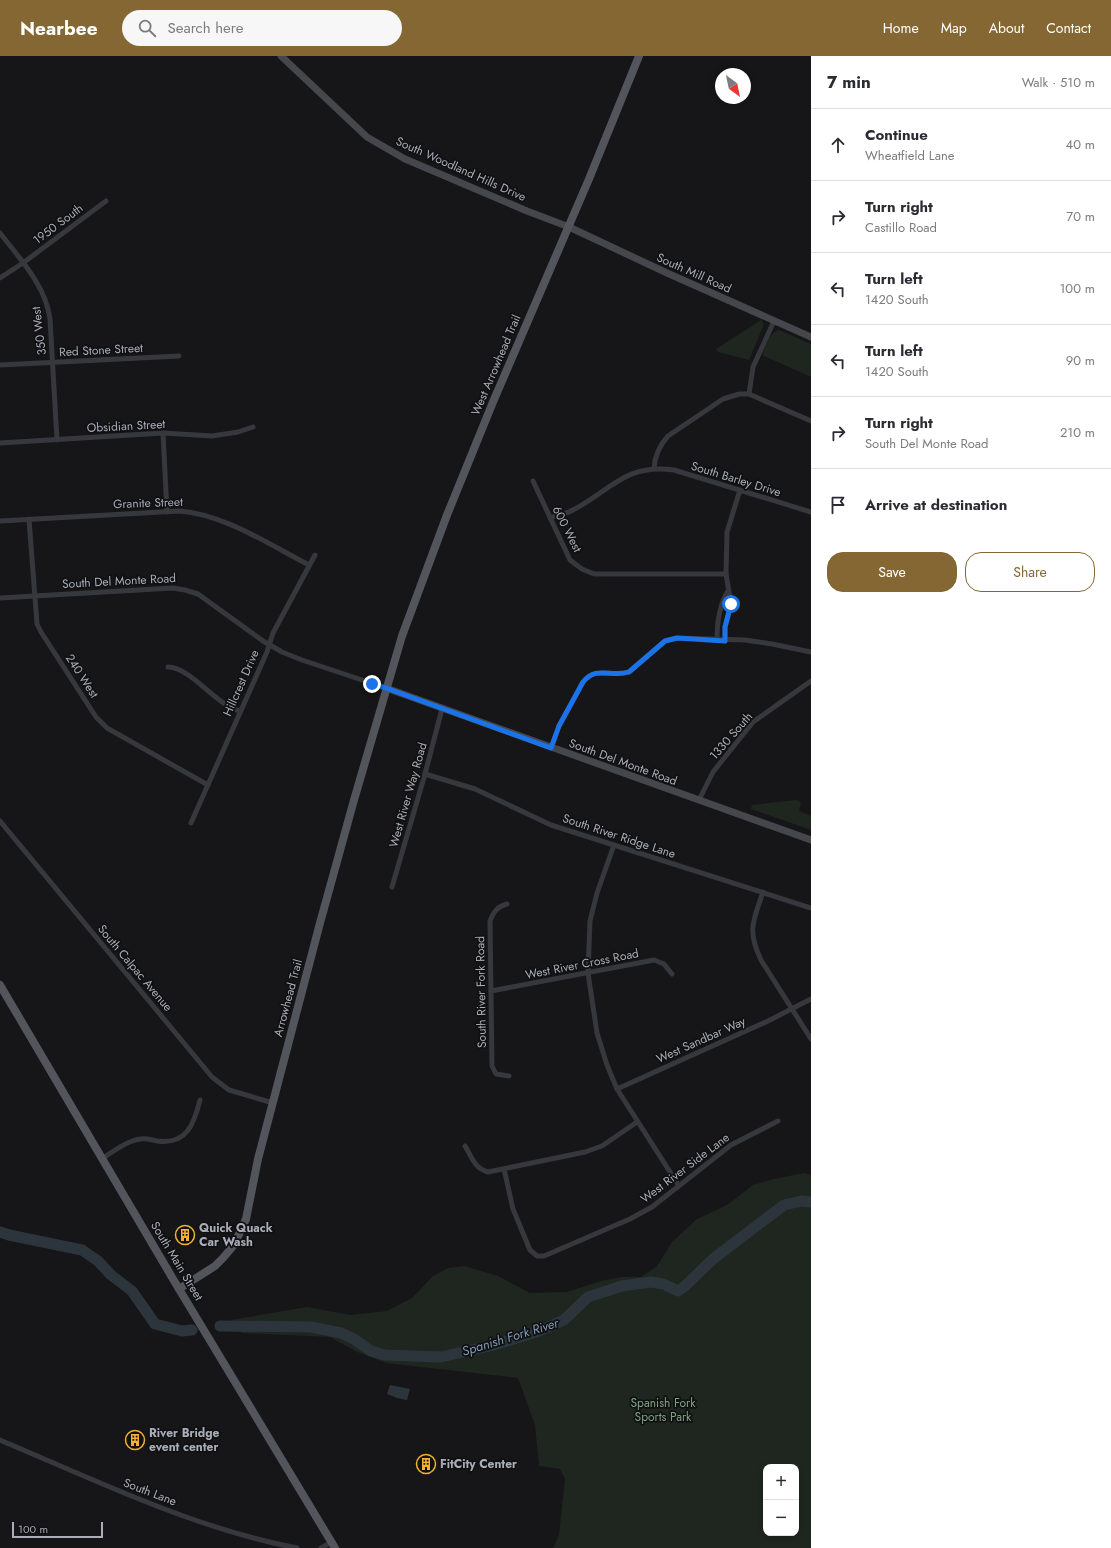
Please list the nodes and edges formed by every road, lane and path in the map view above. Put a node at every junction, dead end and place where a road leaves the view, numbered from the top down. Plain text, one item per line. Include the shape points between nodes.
1 (281, 56) edge
2 (639, 56) edge
3 (106, 201) dead end
4 (569, 227) junction
5 (0, 233) edge
6 (23, 263) junction
7 (0, 278) edge
8 (774, 321) junction
9 (811, 337) edge
10 (179, 356) dead end
11 (53, 363) junction
12 (0, 365) edge
13 (749, 394) junction
14 (811, 421) edge
15 (253, 428) dead end
16 (162, 433) junction
17 (57, 440) junction
18 (0, 443) edge
19 (654, 468) junction
20 (533, 481) dead end
21 (740, 490) junction
22 (167, 512) junction
23 (811, 512) edge
24 (550, 518) junction
25 (29, 519) junction
26 (0, 521) edge
27 (315, 555) dead end
28 (309, 565) junction
29 (726, 574) junction
30 (728, 591) junction
31 (34, 596) junction
32 (0, 598) edge
33 (717, 640) junction
34 (725, 641) junction
35 (268, 644) junction
36 (811, 652) edge
37 (168, 667) dead end
38 (811, 681) edge
39 (386, 688) junction
40 (442, 709) junction
41 (240, 710) junction
42 (551, 748) junction
43 (425, 774) junction
44 (208, 785) junction
45 (699, 800) junction
46 (0, 821) edge
47 (191, 823) dead end
48 (811, 840) edge
49 (614, 845) junction
50 (392, 887) dead end
51 (763, 892) junction
52 (507, 904) dead end
53 (811, 908) edge
54 (588, 973) junction
55 (672, 974) dead end
56 (0, 985) edge
57 (491, 991) junction
58 (811, 999) edge
59 (792, 1009) junction
60 (811, 1039) edge
61 (509, 1076) dead end
62 (618, 1089) junction
63 (200, 1100) dead end
64 (273, 1103) junction
65 (637, 1122) junction
66 (778, 1122) dead end
67 (465, 1146) dead end
68 (103, 1158) junction
69 (504, 1169) junction
70 (679, 1186) junction
71 (180, 1289) junction
72 (0, 1440) edge
73 (334, 1545) edge
74 (297, 1548) edge
75 (321, 1548) edge

1 - 4 street, South Woodland Hills Drive via 367,137 405,159
2 - 4 main road, West Arrowhead Trail
3 - 6 street, 1950 South
4 - 8 street, South Mill Road
4 - 39 main road, West Arrowhead Trail via 447,515
5 - 6 street, 350 West
6 - 7 street, 1950 South
6 - 11 street, 350 West via 41,290 48,308
8 - 9 street, South Mill Road
8 - 13 street via 753,367
10 - 11 street, Red Stone Street
11 - 12 street, Red Stone Street
11 - 17 street, 350 West
13 - 14 street
13 - 19 street via 738,394 723,399 668,436 657,451
15 - 16 street, Obsidian Street via 212,436
16 - 17 street, Obsidian Street
16 - 22 street
17 - 18 street, Obsidian Street
19 - 21 street, South Barley Drive via 674,470
19 - 24 street, South Barley Drive via 625,476 573,510
20 - 24 street, 600 West
21 - 23 street, South Barley Drive
21 - 29 street via 727,532
22 - 25 street, Granite Street
22 - 28 street, Granite Street via 197,513 219,519
24 - 29 street, 600 West via 570,560 594,574
25 - 26 street, Granite Street
25 - 31 street, 240 West
27 - 28 street, Hillcrest Drive
28 - 35 street, Hillcrest Drive
29 - 30 street
30 - 33 street via 717,623
30 - 34 street via 731,604 725,627
31 - 32 street, South Del Monte Road
31 - 35 street, South Del Monte Road via 167,588 185,590 204,598
31 - 44 street, 240 West via 39,628 99,720 107,728
33 - 34 street
33 - 42 street via 677,638 665,641 629,672 601,672 588,676 559,726
34 - 36 street via 745,640
35 - 39 street, South Del Monte Road via 302,660
35 - 41 street, Hillcrest Drive via 267,652
37 - 41 street via 181,670 227,706
38 - 45 street, 1330 South via 753,722 713,772
39 - 40 street, South Del Monte Road
39 - 64 main road, Arrowhead Trail via 320,922
40 - 42 street, South Del Monte Road
40 - 43 street, West River Way Road
41 - 44 street, Hillcrest Drive
42 - 45 street, South Del Monte Road
43 - 49 street, South River Ridge Lane via 475,789 551,825
43 - 50 street, West River Way Road
44 - 47 street, Hillcrest Drive
45 - 48 street, South Del Monte Road
46 - 64 street, South Calpac Avenue via 212,1077 235,1092
49 - 51 street, South River Ridge Lane
49 - 54 street via 590,921
51 - 53 street, South River Ridge Lane
51 - 59 street via 752,928 754,947
52 - 57 street, South River Fork Road via 499,906 493,912 490,921
54 - 55 street, West River Cross Road via 654,960 664,964
54 - 57 street, West River Cross Road
54 - 62 street via 597,1033
56 - 68 main road, South Main Street
57 - 61 street, South River Fork Road via 492,1066 496,1074
58 - 59 street, West Sandbar Way
59 - 60 street
59 - 62 street, West Sandbar Way
62 - 65 street
63 - 68 street via 191,1127 175,1140 135,1140
64 - 71 main road, Arrowhead Trail via 246,1219 234,1245 215,1266
65 - 69 street via 602,1146
65 - 70 street
66 - 70 street, West River Side Lane via 731,1145
67 - 69 street via 481,1170 488,1172
68 - 71 main road, South Main Street
69 - 70 street, West River Side Lane via 517,1221 530,1250 537,1256 544,1256 630,1219 652,1207
71 - 73 main road, South Main Street
72 - 74 street, South Lane via 201,1523 262,1541
73 - 75 street

